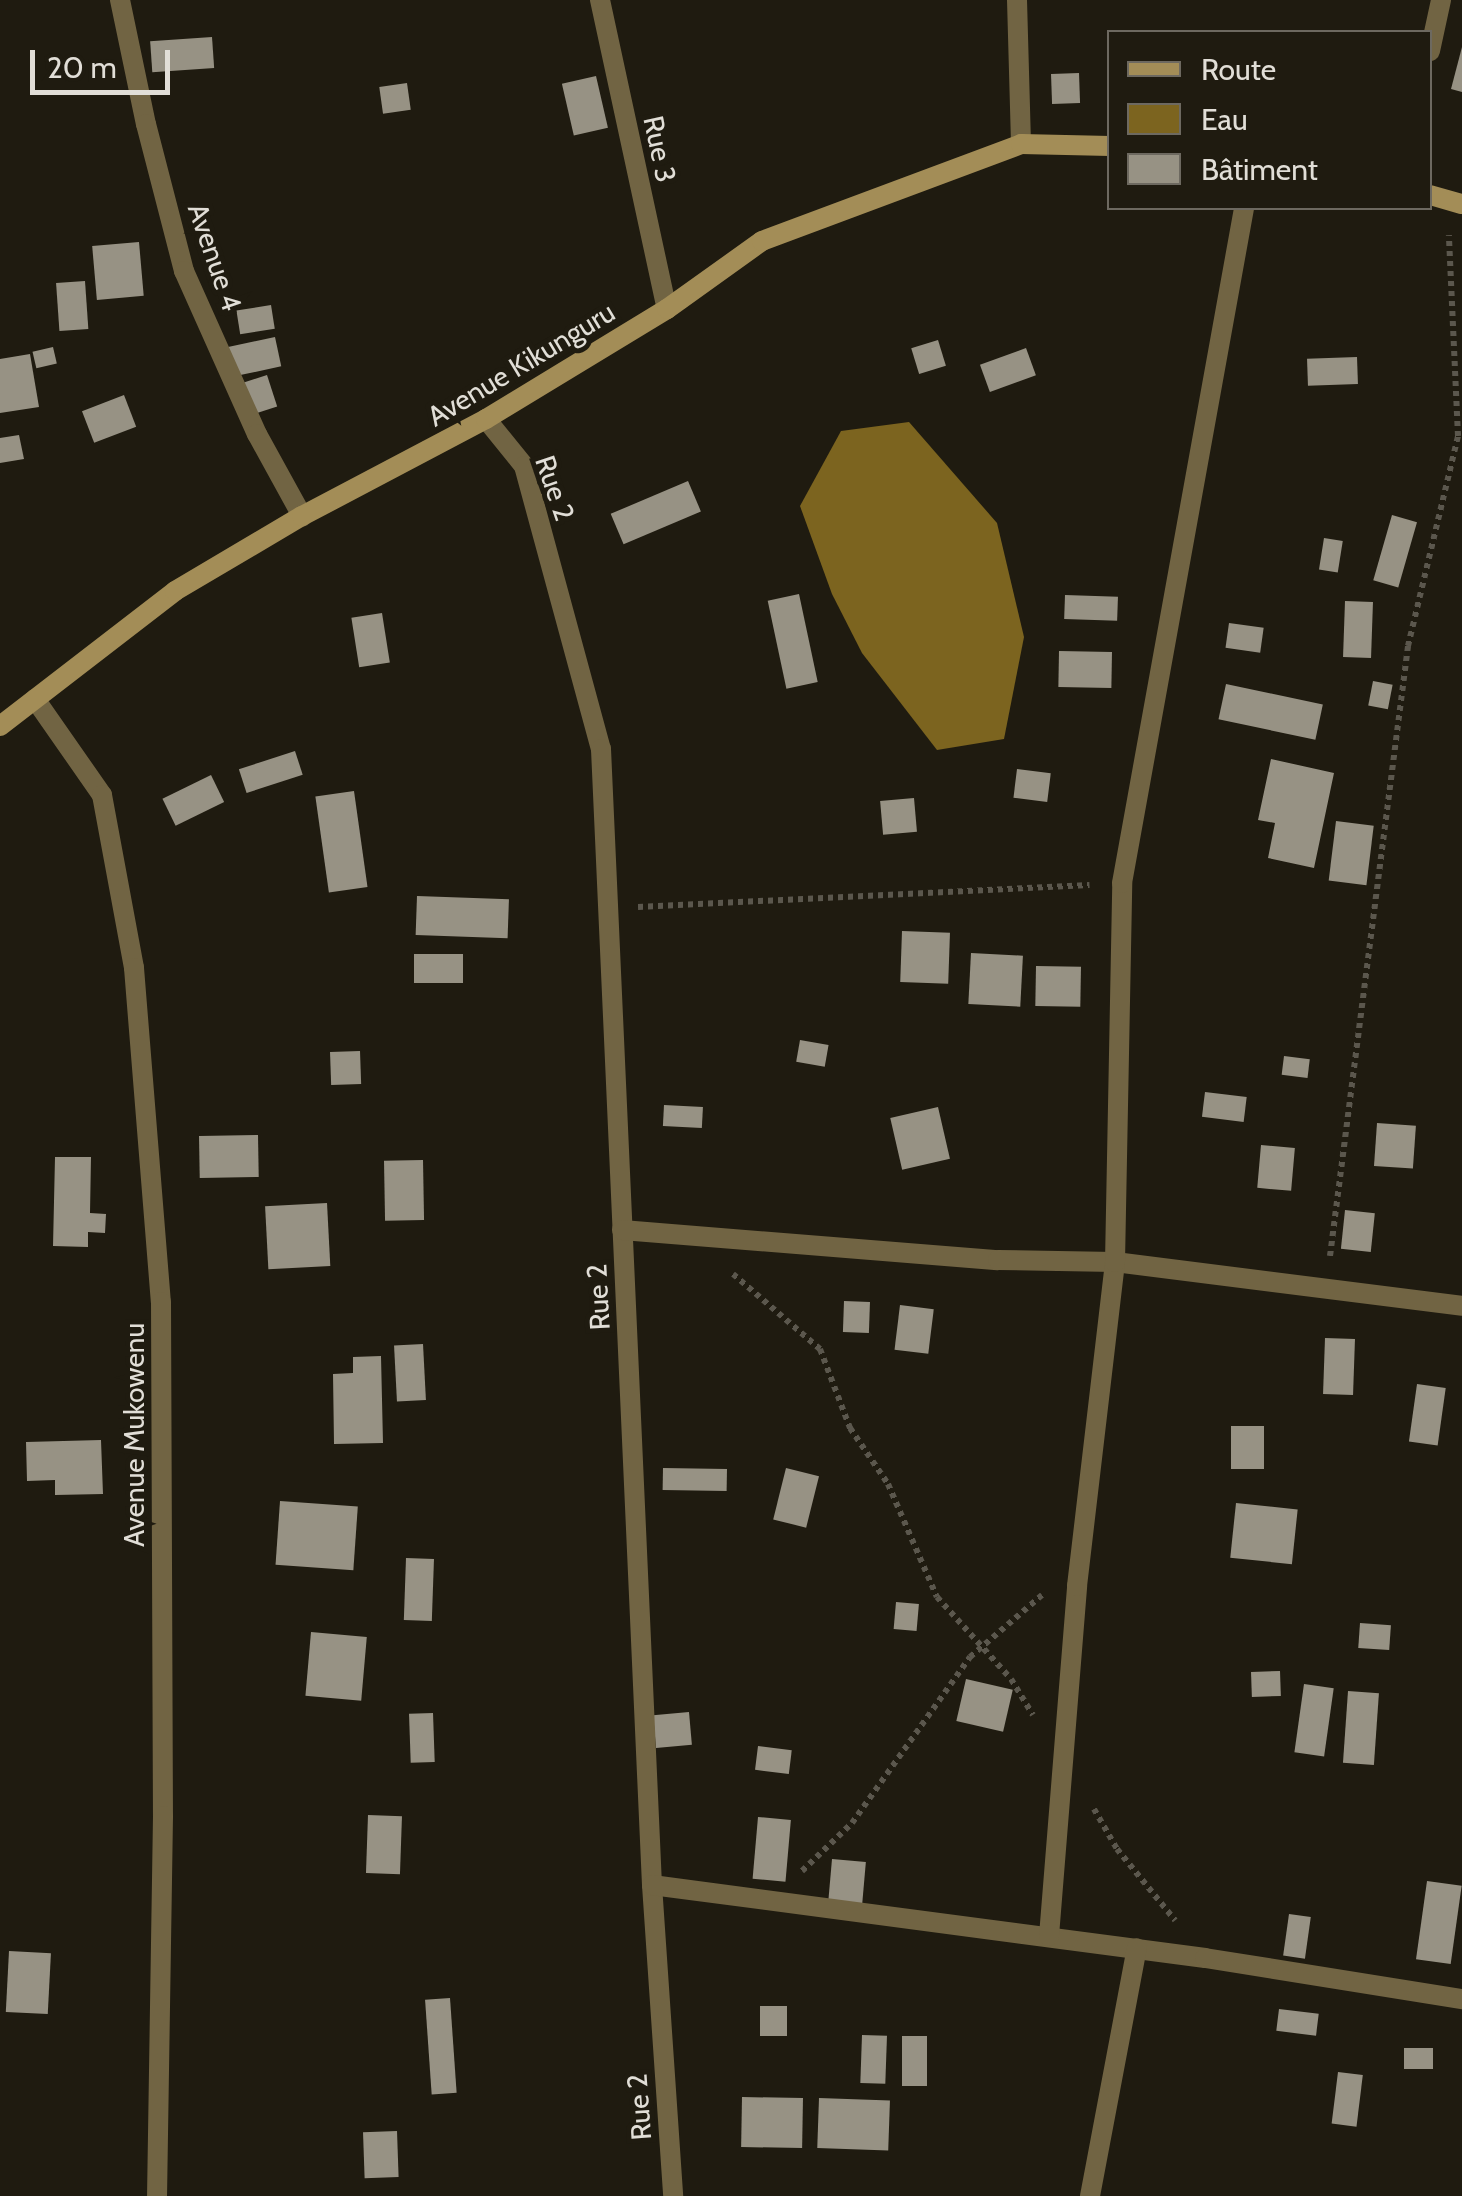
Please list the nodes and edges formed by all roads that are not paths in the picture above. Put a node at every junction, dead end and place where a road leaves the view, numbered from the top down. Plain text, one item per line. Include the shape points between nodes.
1 (120, 0) edge
2 (600, 0) edge
3 (1018, 0) edge
4 (1441, 0) edge
5 (1432, 42) edge
6 (1021, 144) junction
7 (1107, 146) edge
8 (1244, 210) edge
9 (667, 309) junction
10 (486, 419) junction
11 (302, 516) junction
12 (35, 698) junction
13 (0, 726) edge
14 (622, 1230) junction
15 (1115, 1262) junction
16 (1462, 1306) edge
17 (652, 1885) junction
18 (1049, 1936) junction
19 (1137, 1948) junction
20 (1462, 1999) edge
21 (157, 2196) edge
22 (673, 2196) edge
23 (1090, 2196) edge

1 - 11 street, Avenue 4 via 184,271
2 - 9 street, Rue 3
3 - 6 street
4 - 5 street
6 - 7 street, Avenue Kikunguru
6 - 9 street, Avenue Kikunguru via 762,241
8 - 15 street via 1122,884
9 - 10 street, Avenue Kikunguru
10 - 11 street, Avenue Kikunguru
10 - 14 street, Rue 2 via 524,466 601,749
11 - 12 street, Avenue Kikunguru via 176,592
12 - 13 street, Avenue Kikunguru
12 - 21 street, Avenue Mukowenu via 102,795 134,968 161,1302
14 - 15 street via 998,1260
14 - 17 street, Rue 2
15 - 16 street
15 - 18 street via 1077,1586
17 - 18 street
17 - 22 street, Rue 2
18 - 19 street
19 - 20 street
19 - 23 street

